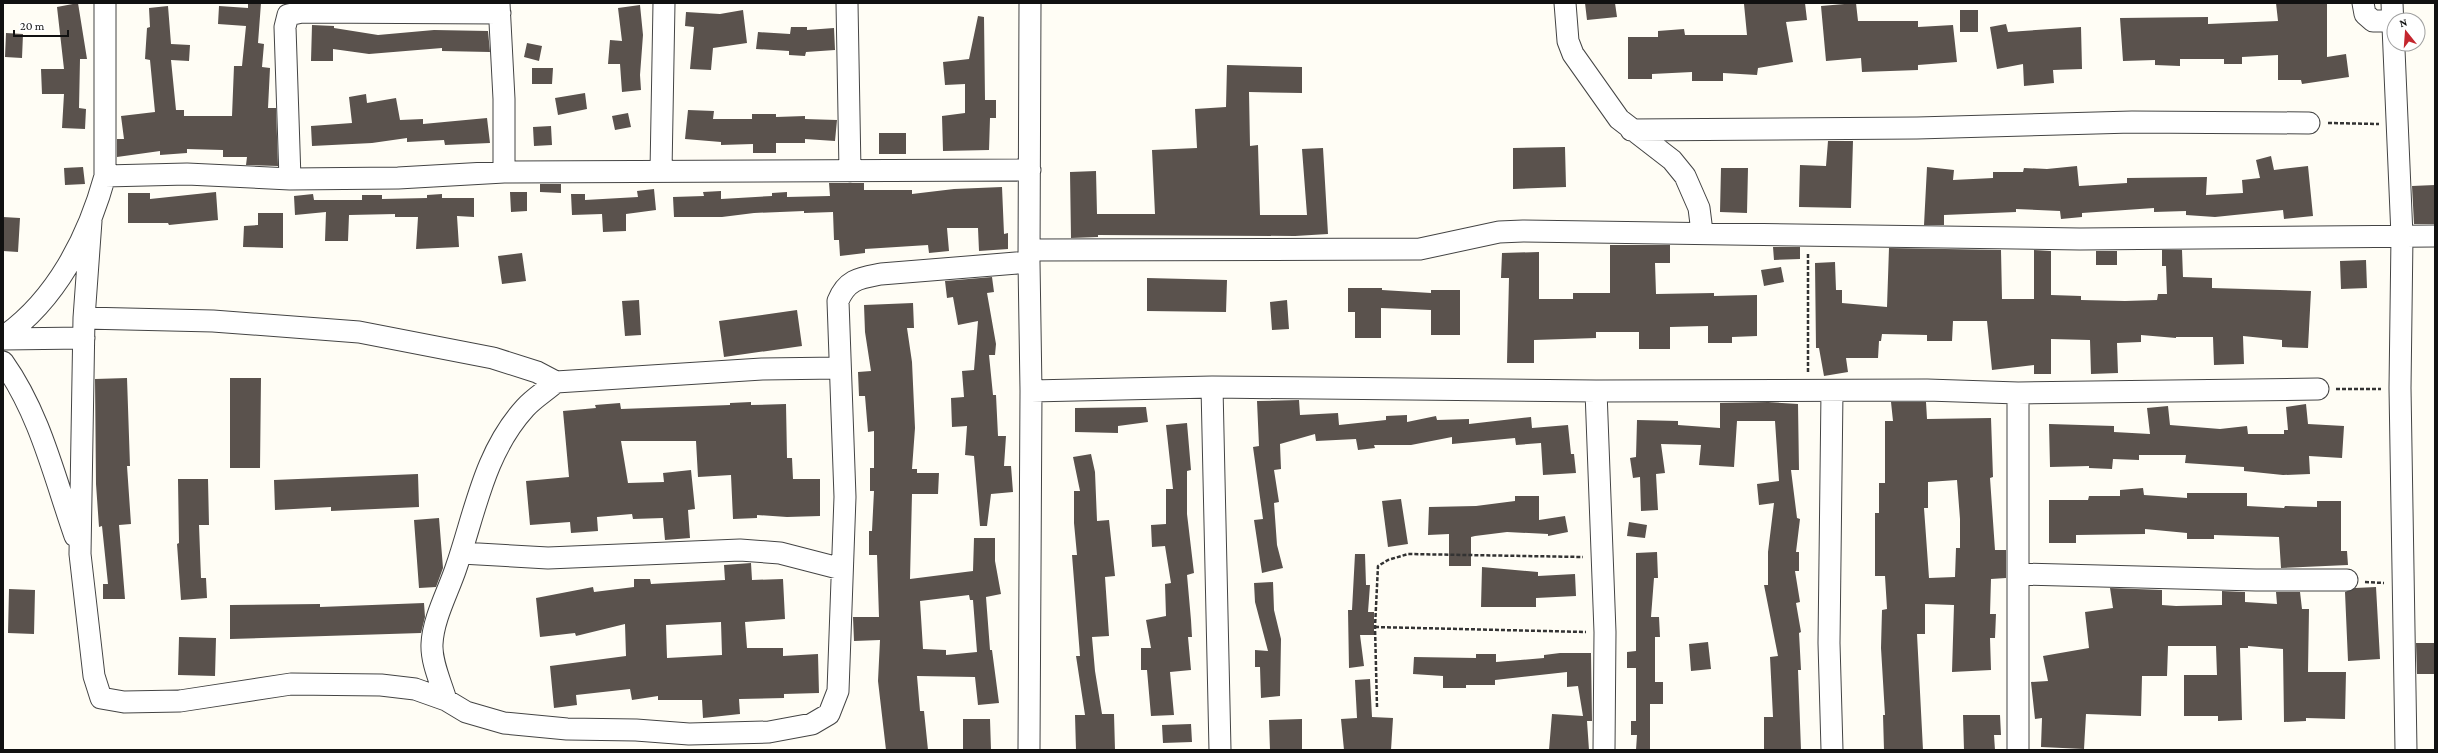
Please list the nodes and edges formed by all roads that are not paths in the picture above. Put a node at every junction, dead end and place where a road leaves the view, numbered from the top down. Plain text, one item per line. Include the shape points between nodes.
1 (105, 3) edge
2 (664, 3) edge
3 (847, 3) edge
4 (1030, 3) edge
5 (1565, 3) edge
6 (2363, 3) edge
7 (500, 8) edge
8 (2386, 15) edge
9 (2393, 52) edge
10 (2309, 123) road end
11 (1631, 130) junction
12 (1030, 170) junction
13 (661, 171) junction
14 (850, 171) junction
15 (504, 172) junction
16 (105, 176) junction
17 (290, 179) junction
18 (91, 222) junction
19 (1702, 232) junction
20 (2402, 236) junction
21 (2435, 236) edge
22 (1029, 256) junction
23 (84, 328) junction
24 (3, 338) edge
25 (3, 362) edge
26 (839, 368) junction
27 (556, 382) junction
28 (1212, 387) junction
29 (2318, 389) road end
30 (1031, 391) junction
31 (1832, 391) junction
32 (1596, 392) junction
33 (2018, 393) junction
34 (461, 553) junction
35 (80, 554) junction
36 (842, 569) junction
37 (2019, 574) junction
38 (2347, 580) road end
39 (446, 700) junction
40 (1029, 750) edge
41 (1220, 750) edge
42 (1604, 750) edge
43 (1832, 750) edge
44 (2018, 750) edge
45 (2406, 750) edge

1 - 16 street
2 - 13 street
3 - 14 street
4 - 12 street
5 - 11 street via 1568,41 1573,54 1618,119
6 - 8 street via 2365,14 2373,21
7 - 15 street
7 - 17 street via 302,12 288,15 285,27
9 - 20 street
10 - 11 street via 2132,122 1917,128
11 - 19 street via 1672,160 1685,176 1699,208
12 - 14 street
12 - 22 street
13 - 14 street
13 - 15 street
15 - 17 street via 398,178
16 - 17 street via 187,174
16 - 18 street
18 - 23 street
18 - 24 street via 48,294 32,313
19 - 20 street via 2080,239
19 - 22 street via 1499,232 1420,249
20 - 21 street
20 - 45 street via 2400,388
22 - 26 street via 881,274 851,283 844,288 838,301
22 - 30 street
23 - 24 street
23 - 27 street via 214,321 359,332 493,358 537,372
23 - 35 street
25 - 35 street via 14,377 41,430
26 - 27 street via 762,369
26 - 36 street via 844,497
27 - 34 street via 526,407 507,431 473,506
28 - 30 street
28 - 32 street
28 - 41 street
29 - 33 street
30 - 40 street
31 - 32 street via 1808,389
31 - 33 street via 1928,390
31 - 43 street via 1829,643
32 - 42 street via 1605,632
33 - 37 street
34 - 36 street via 548,558 740,550 780,553
34 - 39 street via 432,644
35 - 39 street via 94,676 98,693 106,700 180,701 291,684 318,683 415,689
36 - 39 street via 838,691 829,714 812,724 769,732 697,734 567,729 504,723 466,712
37 - 38 street
37 - 44 street

